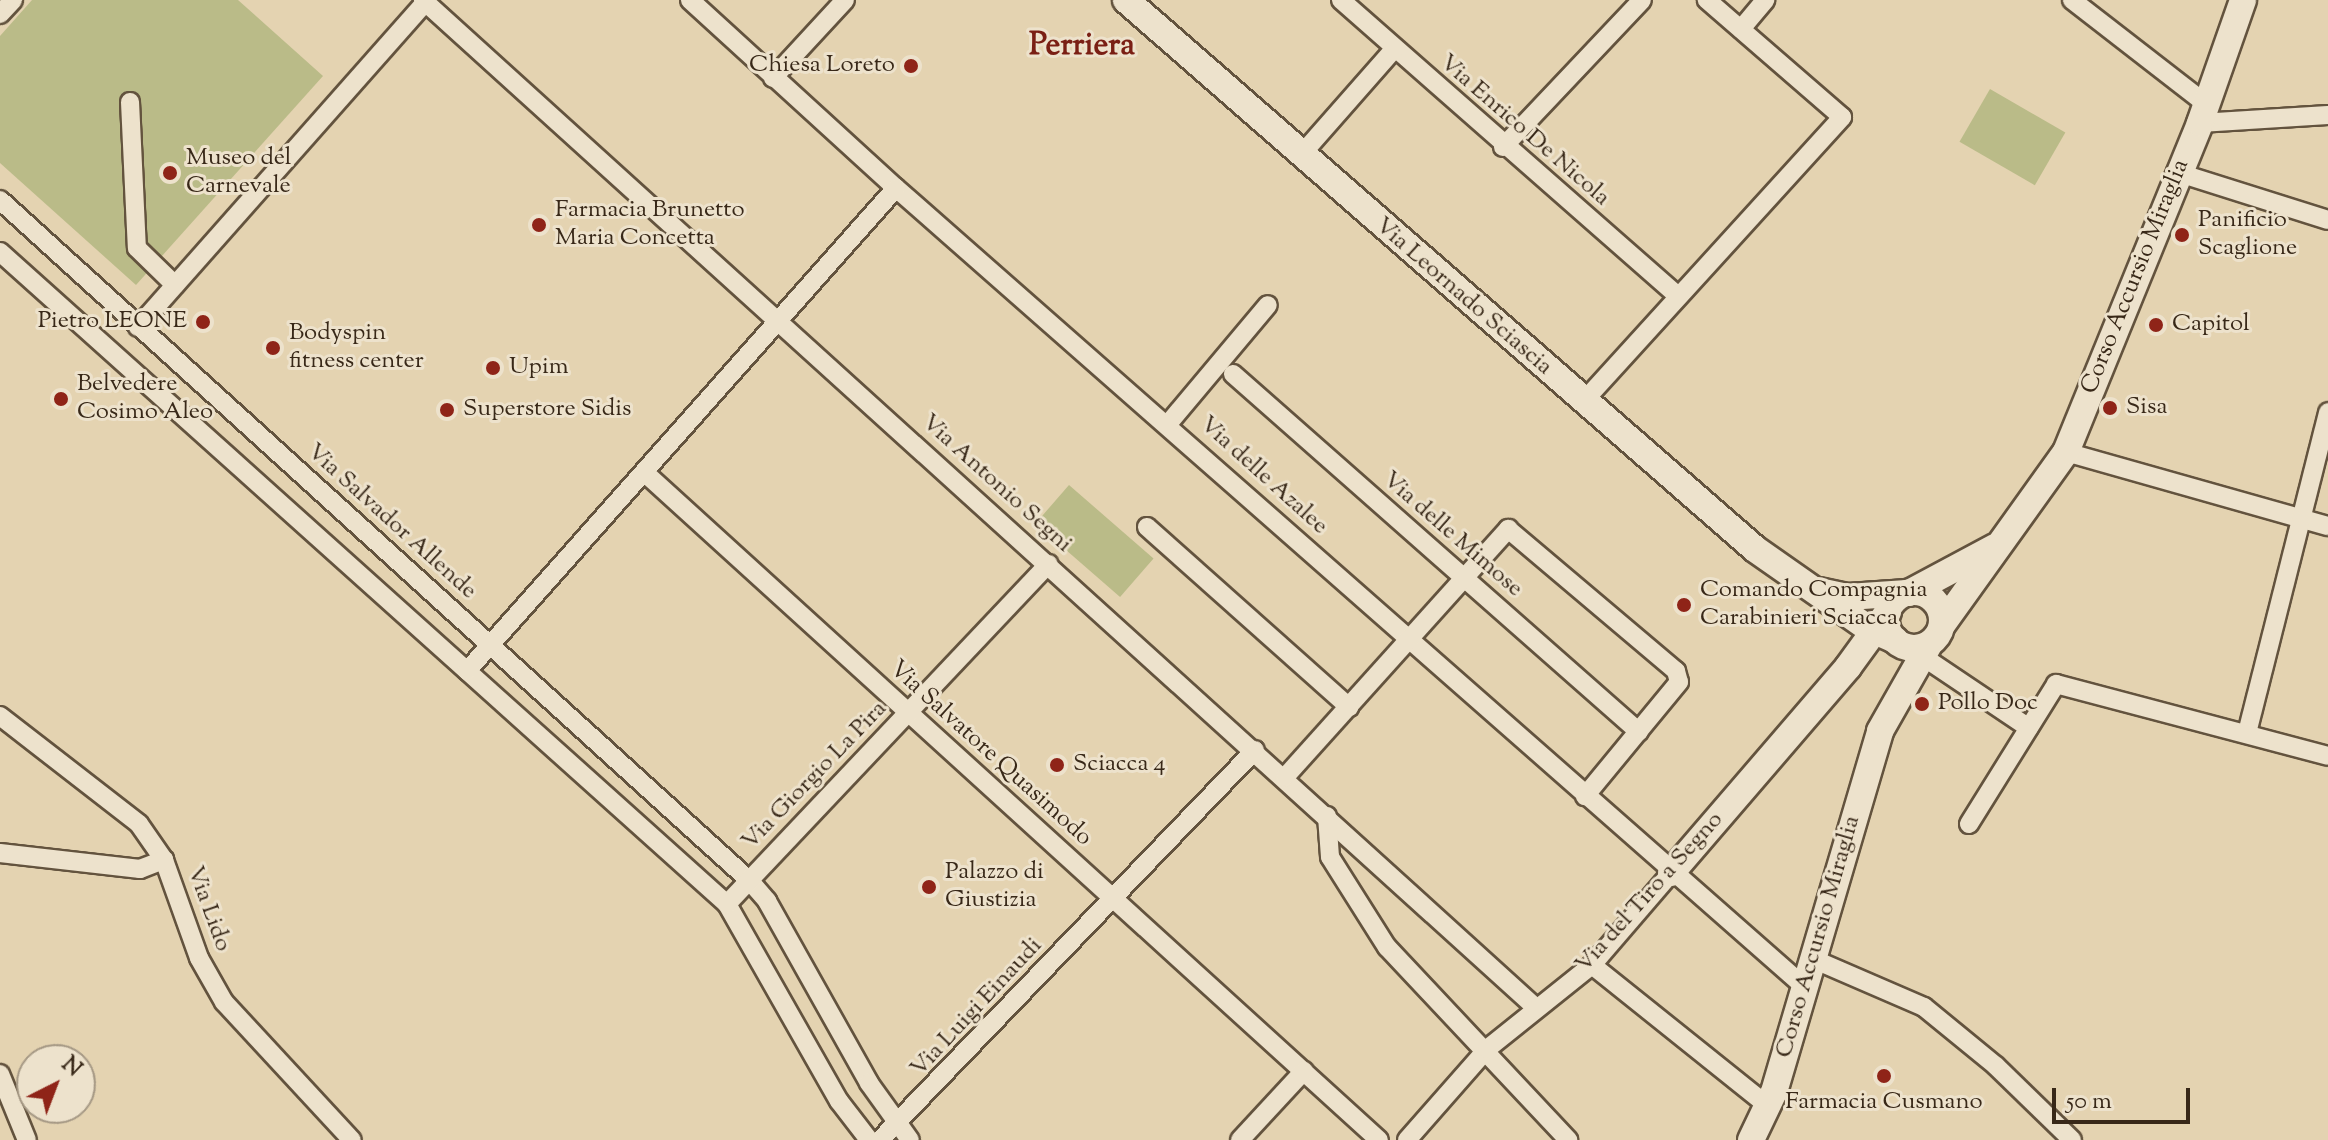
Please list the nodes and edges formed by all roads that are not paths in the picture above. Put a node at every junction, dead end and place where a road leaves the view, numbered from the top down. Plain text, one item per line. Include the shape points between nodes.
1 (13, 0) edge
2 (690, 0) edge
3 (845, 0) edge
4 (1126, 0) edge
5 (1341, 0) edge
6 (1642, 0) edge
7 (1707, 0) edge
8 (1765, 0) edge
9 (2072, 0) edge
10 (2243, 0) edge
11 (425, 1) edge
12 (0, 14) edge
13 (1741, 29) junction
14 (1395, 48) junction
15 (773, 78) junction
16 (130, 102) dead end
17 (2203, 114) junction
18 (2328, 115) edge
19 (1503, 147) junction
20 (1301, 155) junction
21 (2176, 172) junction
22 (896, 188) junction
23 (0, 200) edge
24 (2328, 220) edge
25 (0, 252) edge
26 (175, 285) junction
27 (1677, 295) junction
28 (1268, 305) dead end
29 (778, 320) junction
30 (138, 327) junction
31 (1233, 374) dead end
32 (1583, 402) junction
33 (2328, 412) edge
34 (1168, 424) junction
35 (2066, 452) junction
36 (644, 472) junction
37 (2299, 522) junction
38 (2328, 526) edge
39 (1147, 527) dead end
40 (2005, 541) junction
41 (1049, 564) junction
42 (1464, 578) junction
43 (1807, 588) junction
44 (1908, 593) junction
45 (1908, 638) junction
46 (1409, 640) junction
47 (490, 645) junction
48 (467, 671) junction
49 (1349, 707) junction
50 (909, 712) junction
51 (0, 716) edge
52 (2029, 728) junction
53 (1639, 732) junction
54 (2247, 733) junction
55 (1255, 750) junction
56 (2328, 756) edge
57 (1285, 777) junction
58 (1585, 796) junction
59 (1327, 816) junction
60 (1969, 824) dead end
61 (0, 853) edge
62 (164, 860) junction
63 (1671, 873) junction
64 (749, 880) junction
65 (1114, 898) junction
66 (727, 904) junction
67 (1813, 959) junction
68 (1592, 965) junction
69 (1805, 987) junction
70 (1535, 1007) junction
71 (1487, 1049) junction
72 (1304, 1071) junction
73 (0, 1074) edge
74 (1771, 1099) junction
75 (905, 1132) edge
76 (27, 1140) edge
77 (352, 1140) edge
78 (869, 1140) edge
79 (880, 1140) edge
80 (1240, 1140) edge
81 (1379, 1140) edge
82 (1407, 1140) edge
83 (1568, 1140) edge
84 (1751, 1140) edge
85 (2072, 1140) edge

1 - 12 street
2 - 15 street, Via delle Azalee
3 - 15 street
4 - 20 street, Via Leornado Sciascia
5 - 14 street, Via Enrico De Nicola
6 - 19 street
7 - 13 street
8 - 13 street
9 - 17 street
10 - 17 street, Corso Accursio Miraglia
11 - 26 street
11 - 29 street, Via Antonio Segni
13 - 27 street via 1842,117
14 - 19 street, Via Enrico De Nicola
14 - 20 street
15 - 22 street, Via delle Azalee
16 - 26 street via 137,248
17 - 18 street
17 - 21 street, Corso Accursio Miraglia
19 - 27 street, Via Enrico De Nicola
20 - 32 street, Via Leornado Sciascia
21 - 24 street
21 - 35 street, Corso Accursio Miraglia
22 - 29 street
22 - 34 street, Via delle Azalee
23 - 30 street, Via Salvador Allende
25 - 48 street
26 - 30 street
27 - 32 street
28 - 34 street
29 - 36 street
29 - 41 street, Via Antonio Segni
30 - 47 street, Via Salvador Allende
31 - 42 street, Via delle Mimose
32 - 43 street, Via Leornado Sciascia
33 - 37 street
34 - 46 street, Via delle Azalee
35 - 37 street
35 - 40 street, Corso Accursio Miraglia
36 - 47 street
36 - 50 street, Via Salvatore Quasimodo
37 - 38 street
37 - 54 street
39 - 49 street
40 - 44 street via 1973,563
40 - 45 street, Corso Accursio Miraglia
41 - 50 street, Via Giorgio La Pira
41 - 55 street, Via Antonio Segni
42 - 46 street
42 - 53 street, Via delle Mimose
42 - 53 street, Via delle Mimose via 1508,529 1676,671 1677,689
43 - 44 street via 1848,597
43 - 45 street, Via Leornado Sciascia
44 - 45 street
44 - 45 street via 1925,594 1937,603
45 - 52 street
45 - 63 street, Via del Tiro a Segno via 1848,667
45 - 67 street, Corso Accursio Miraglia
46 - 49 street
46 - 58 street, Via delle Azalee
47 - 48 street
47 - 64 street, Via Salvador Allende
48 - 66 street
49 - 57 street
50 - 64 street, Via Giorgio La Pira
50 - 65 street, Via Salvatore Quasimodo
51 - 62 street, Via Lido via 125,810
52 - 54 street via 2056,684
52 - 60 street
53 - 58 street, Via delle Mimose
54 - 56 street
55 - 57 street, Via Antonio Segni
55 - 65 street, Via Luigi Einaudi
57 - 59 street, Via Antonio Segni
58 - 63 street, Via delle Azalee
59 - 70 street, Via Antonio Segni
59 - 71 street via 1330,857 1387,947
61 - 62 street via 140,869
62 - 77 street, Via Lido via 199,958 224,1002
63 - 68 street, Via del Tiro a Segno
63 - 69 street, Via delle Azalee
64 - 66 street
64 - 75 street, Via Salvador Allende via 767,901 869,1083
65 - 72 street, Via Salvatore Quasimodo
65 - 75 street, Via Luigi Einaudi
66 - 78 street via 839,1101
67 - 69 street, Corso Accursio Miraglia
67 - 85 street via 1924,1007 1996,1066
68 - 70 street, Via del Tiro a Segno
68 - 74 street
69 - 74 street, Corso Accursio Miraglia
70 - 71 street, Via del Tiro a Segno
71 - 82 street, Via del Tiro a Segno
71 - 83 street
72 - 80 street
72 - 81 street, Via Salvatore Quasimodo
73 - 76 street
74 - 84 street, Corso Accursio Miraglia
75 - 79 street

